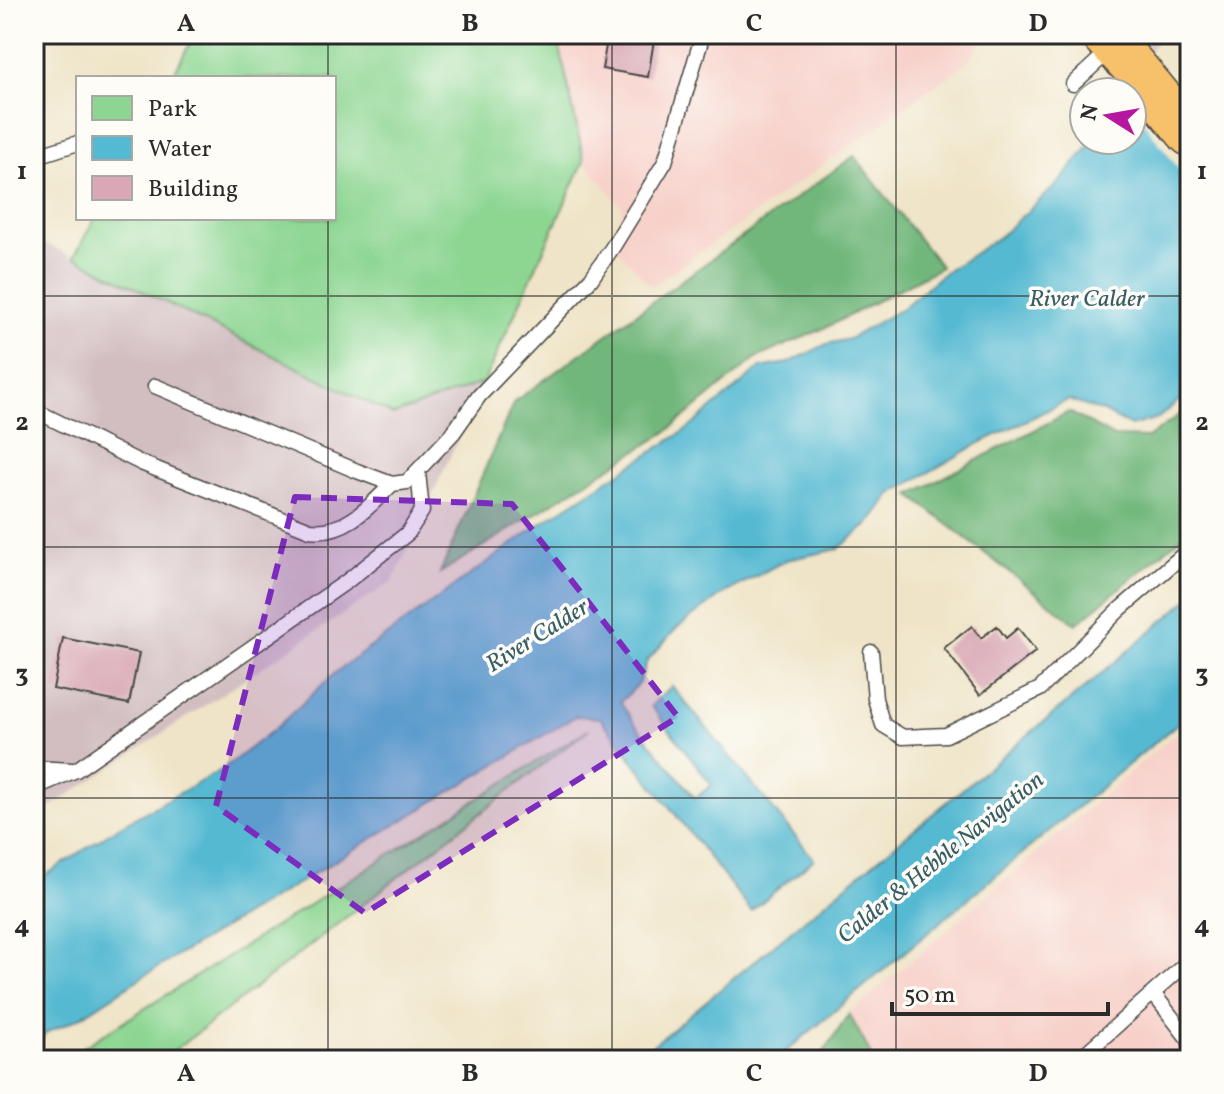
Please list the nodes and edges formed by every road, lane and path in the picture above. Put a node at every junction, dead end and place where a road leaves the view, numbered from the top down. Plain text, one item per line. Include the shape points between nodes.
1 (703, 34) edge
2 (1120, 49) edge
3 (1084, 76) edge
4 (1190, 134) edge
5 (76, 144) edge
6 (34, 157) edge
7 (155, 386) dead end
8 (34, 410) edge
9 (418, 472) junction
10 (392, 484) junction
11 (1190, 549) edge
12 (871, 652) dead end
13 (34, 768) edge
14 (76, 770) junction
15 (34, 788) edge
16 (1190, 960) edge
17 (1153, 993) junction
18 (1190, 1041) edge
19 (1078, 1060) edge

1 - 9 lane via 665,162 614,245 591,279 479,396
2 - 3 lane
2 - 4 highway
5 - 6 lane
7 - 10 lane
8 - 10 lane via 141,463 310,530 352,521
9 - 10 lane via 407,482
9 - 14 lane via 422,511 408,533
11 - 12 lane via 1040,689 946,735 903,737 883,725
13 - 14 lane
14 - 15 lane
16 - 17 lane
17 - 18 lane
17 - 19 lane

